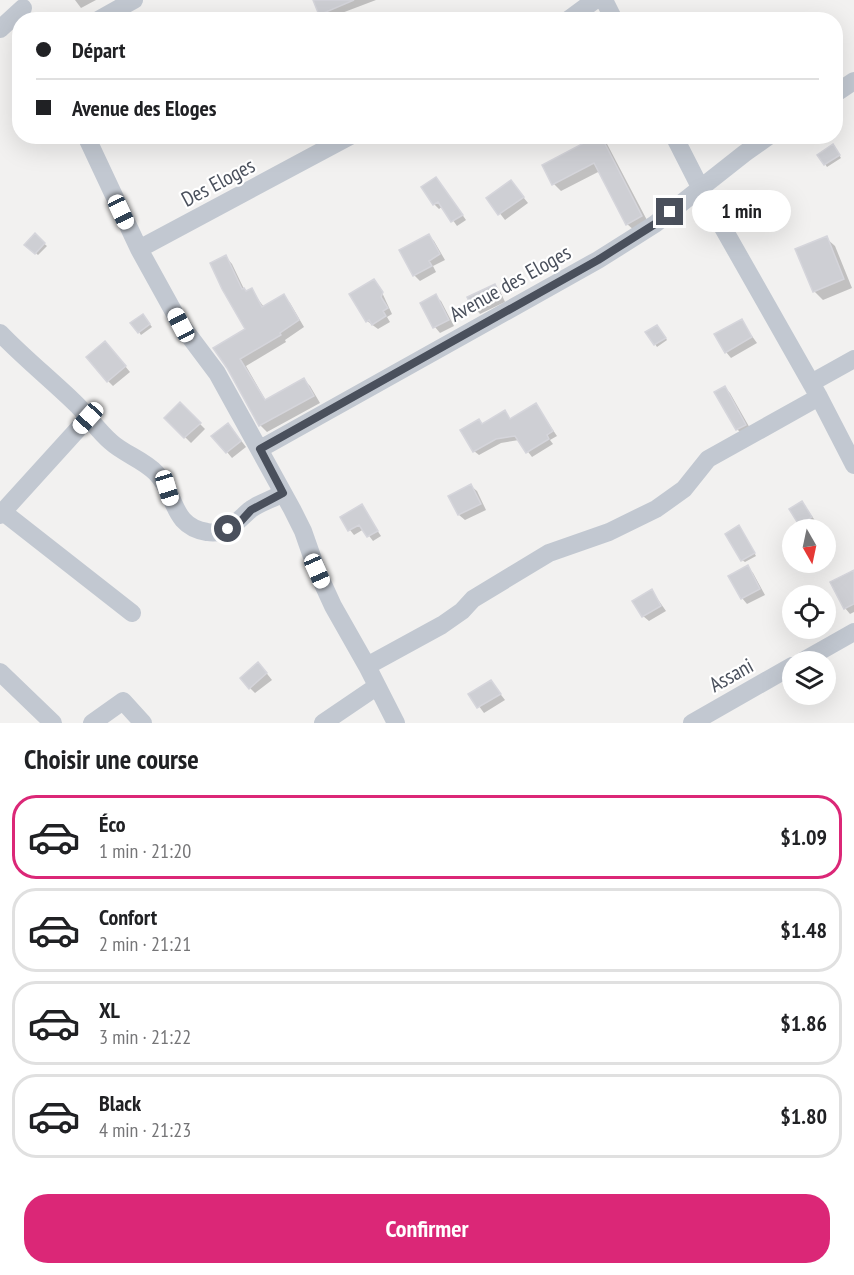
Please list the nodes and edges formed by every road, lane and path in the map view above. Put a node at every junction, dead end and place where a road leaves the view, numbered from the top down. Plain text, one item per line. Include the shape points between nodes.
1 (134, 0) edge
2 (595, 0) edge
3 (112, 12) edge
4 (579, 12) edge
5 (12, 19) edge
6 (0, 29) edge
7 (90, 144) edge
8 (335, 144) edge
9 (678, 144) edge
10 (759, 144) edge
11 (700, 189) junction
12 (139, 249) junction
13 (0, 333) edge
14 (854, 359) edge
15 (815, 390) junction
16 (88, 418) junction
17 (260, 449) junction
18 (854, 465) edge
19 (283, 493) junction
20 (2, 513) edge
21 (132, 613) dead end
22 (854, 633) edge
23 (821, 651) edge
24 (368, 666) junction
25 (0, 672) edge
26 (782, 672) edge
27 (376, 687) junction
28 (53, 723) edge
29 (92, 723) edge
30 (143, 723) edge
31 (323, 723) edge
32 (396, 723) edge
33 (692, 723) edge

1 - 3 street
2 - 4 street
5 - 6 street
7 - 12 street
8 - 12 street, Des Eloges
9 - 11 street
10 - 11 street, Avenue des Eloges
11 - 15 street
11 - 17 street, Avenue des Eloges via 655,224 598,260
12 - 17 street via 181,325 217,373
13 - 16 street
14 - 15 street
15 - 18 street
15 - 24 street via 708,459 684,489 656,509 609,532 549,553 473,599 442,625
16 - 19 street via 112,443 156,472 178,515 207,532 228,529 251,510
16 - 20 street
17 - 19 street
19 - 24 street via 333,606
20 - 21 street
22 - 23 street
24 - 27 street
25 - 28 street
26 - 33 street, Assani
27 - 31 street
27 - 32 street
29 - 30 street via 123,701

